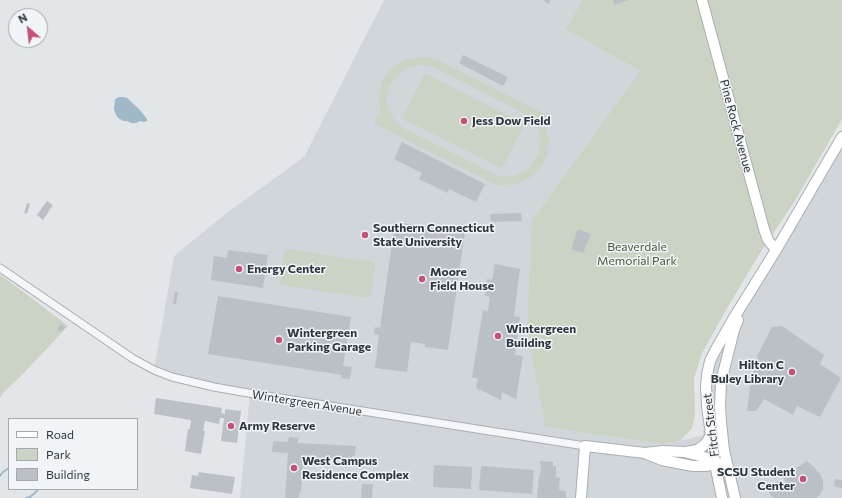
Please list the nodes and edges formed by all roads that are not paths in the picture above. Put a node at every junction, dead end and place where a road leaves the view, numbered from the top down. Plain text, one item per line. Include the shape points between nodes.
1 (702, 0) edge
2 (842, 137) edge
3 (776, 250) junction
4 (0, 268) edge
5 (751, 291) junction
6 (711, 435) junction
7 (585, 446) junction
8 (684, 452) junction
9 (645, 453) junction
10 (726, 461) junction
11 (715, 464) junction
12 (581, 498) edge
13 (722, 498) edge
14 (735, 498) edge

1 - 3 main road, Pine Rock Avenue via 764,229
2 - 3 main road, Fitch Street
3 - 5 main road, Fitch Street
4 - 7 street, Wintergreen Avenue via 132,358 172,378 248,393
5 - 6 main road, Fitch Street via 710,361 706,387
5 - 10 main road, Fitch Street via 734,330 721,382 721,422
6 - 8 main road via 697,450
6 - 11 main road, Fitch Street
7 - 9 main road, Wintergreen Avenue
7 - 12 main road
8 - 9 main road, Wintergreen Avenue
8 - 11 main road, Wintergreen Avenue via 704,457
9 - 11 main road, Wintergreen Avenue via 662,460 694,466
10 - 11 main road, Wintergreen Avenue
10 - 14 main road, Fitch Street
11 - 13 main road, Fitch Street

